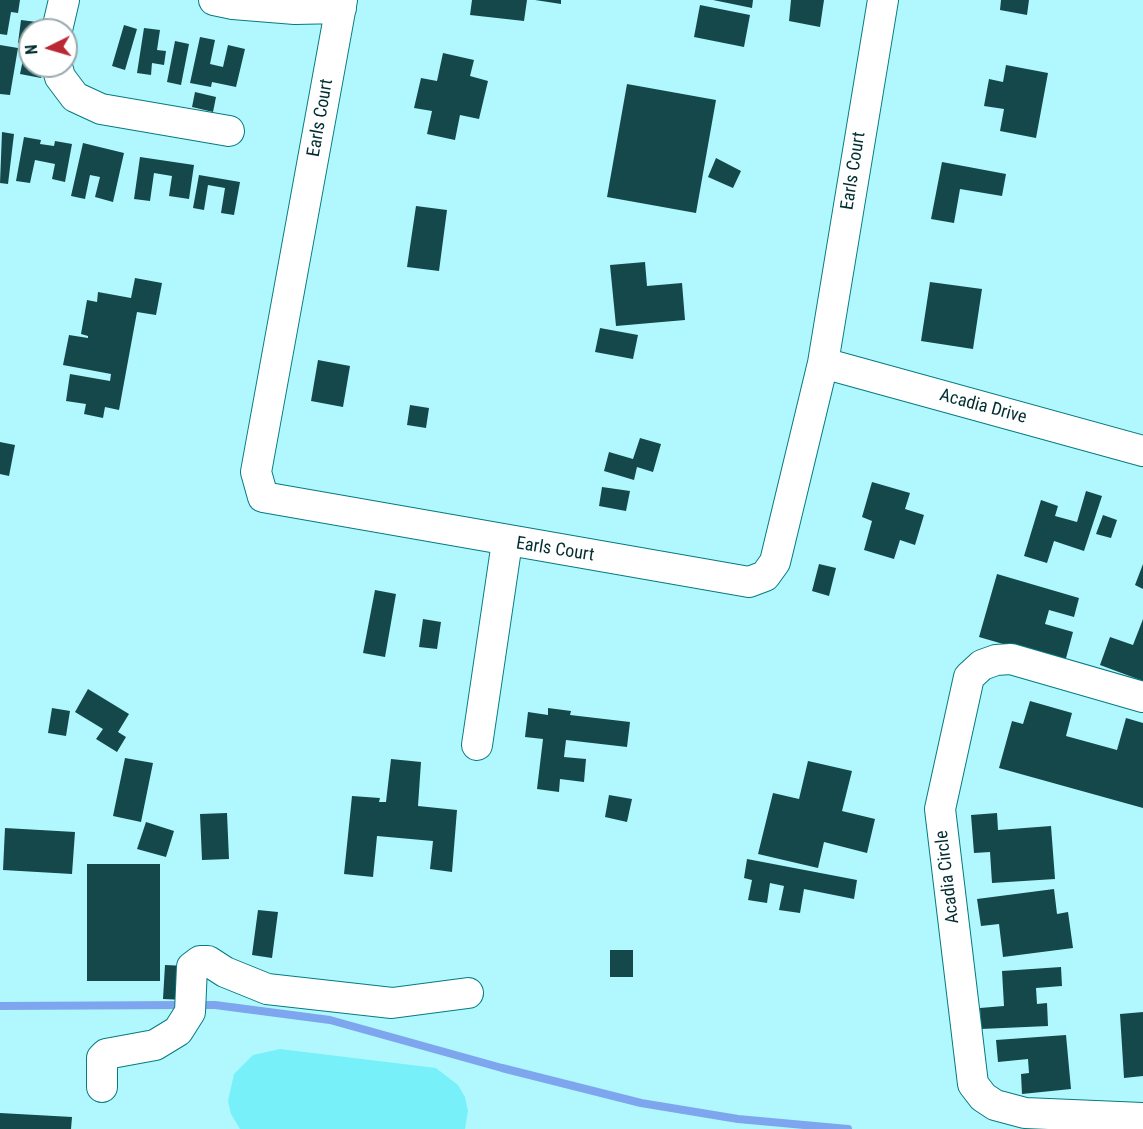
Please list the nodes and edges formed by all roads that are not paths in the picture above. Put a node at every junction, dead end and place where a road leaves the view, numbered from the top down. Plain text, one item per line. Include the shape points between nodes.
1 (64, 0) edge
2 (214, 0) edge
3 (883, 0) edge
4 (341, 4) edge
5 (60, 18) edge
6 (61, 78) edge
7 (229, 131) dead end
8 (823, 363) junction
9 (1143, 451) edge
10 (507, 542) junction
11 (1143, 697) edge
12 (477, 746) dead end
13 (468, 993) dead end
14 (102, 1087) dead end
15 (1143, 1118) edge

1 - 5 street
2 - 4 street via 295,9
3 - 8 street, Earls Court
4 - 10 street, Earls Court via 256,472 258,485 263,497
6 - 7 street via 75,97 101,109
8 - 9 street, Acadia Drive
8 - 10 street, Earls Court via 775,562 765,576 749,582
10 - 12 street
11 - 15 street, Acadia Circle via 1011,659 982,665 969,677 940,809 973,1084 982,1097 995,1105 1025,1113
13 - 14 street via 392,1004 267,989 208,961 200,961 192,967 190,1003 178,1031 155,1046 106,1054 102,1058

